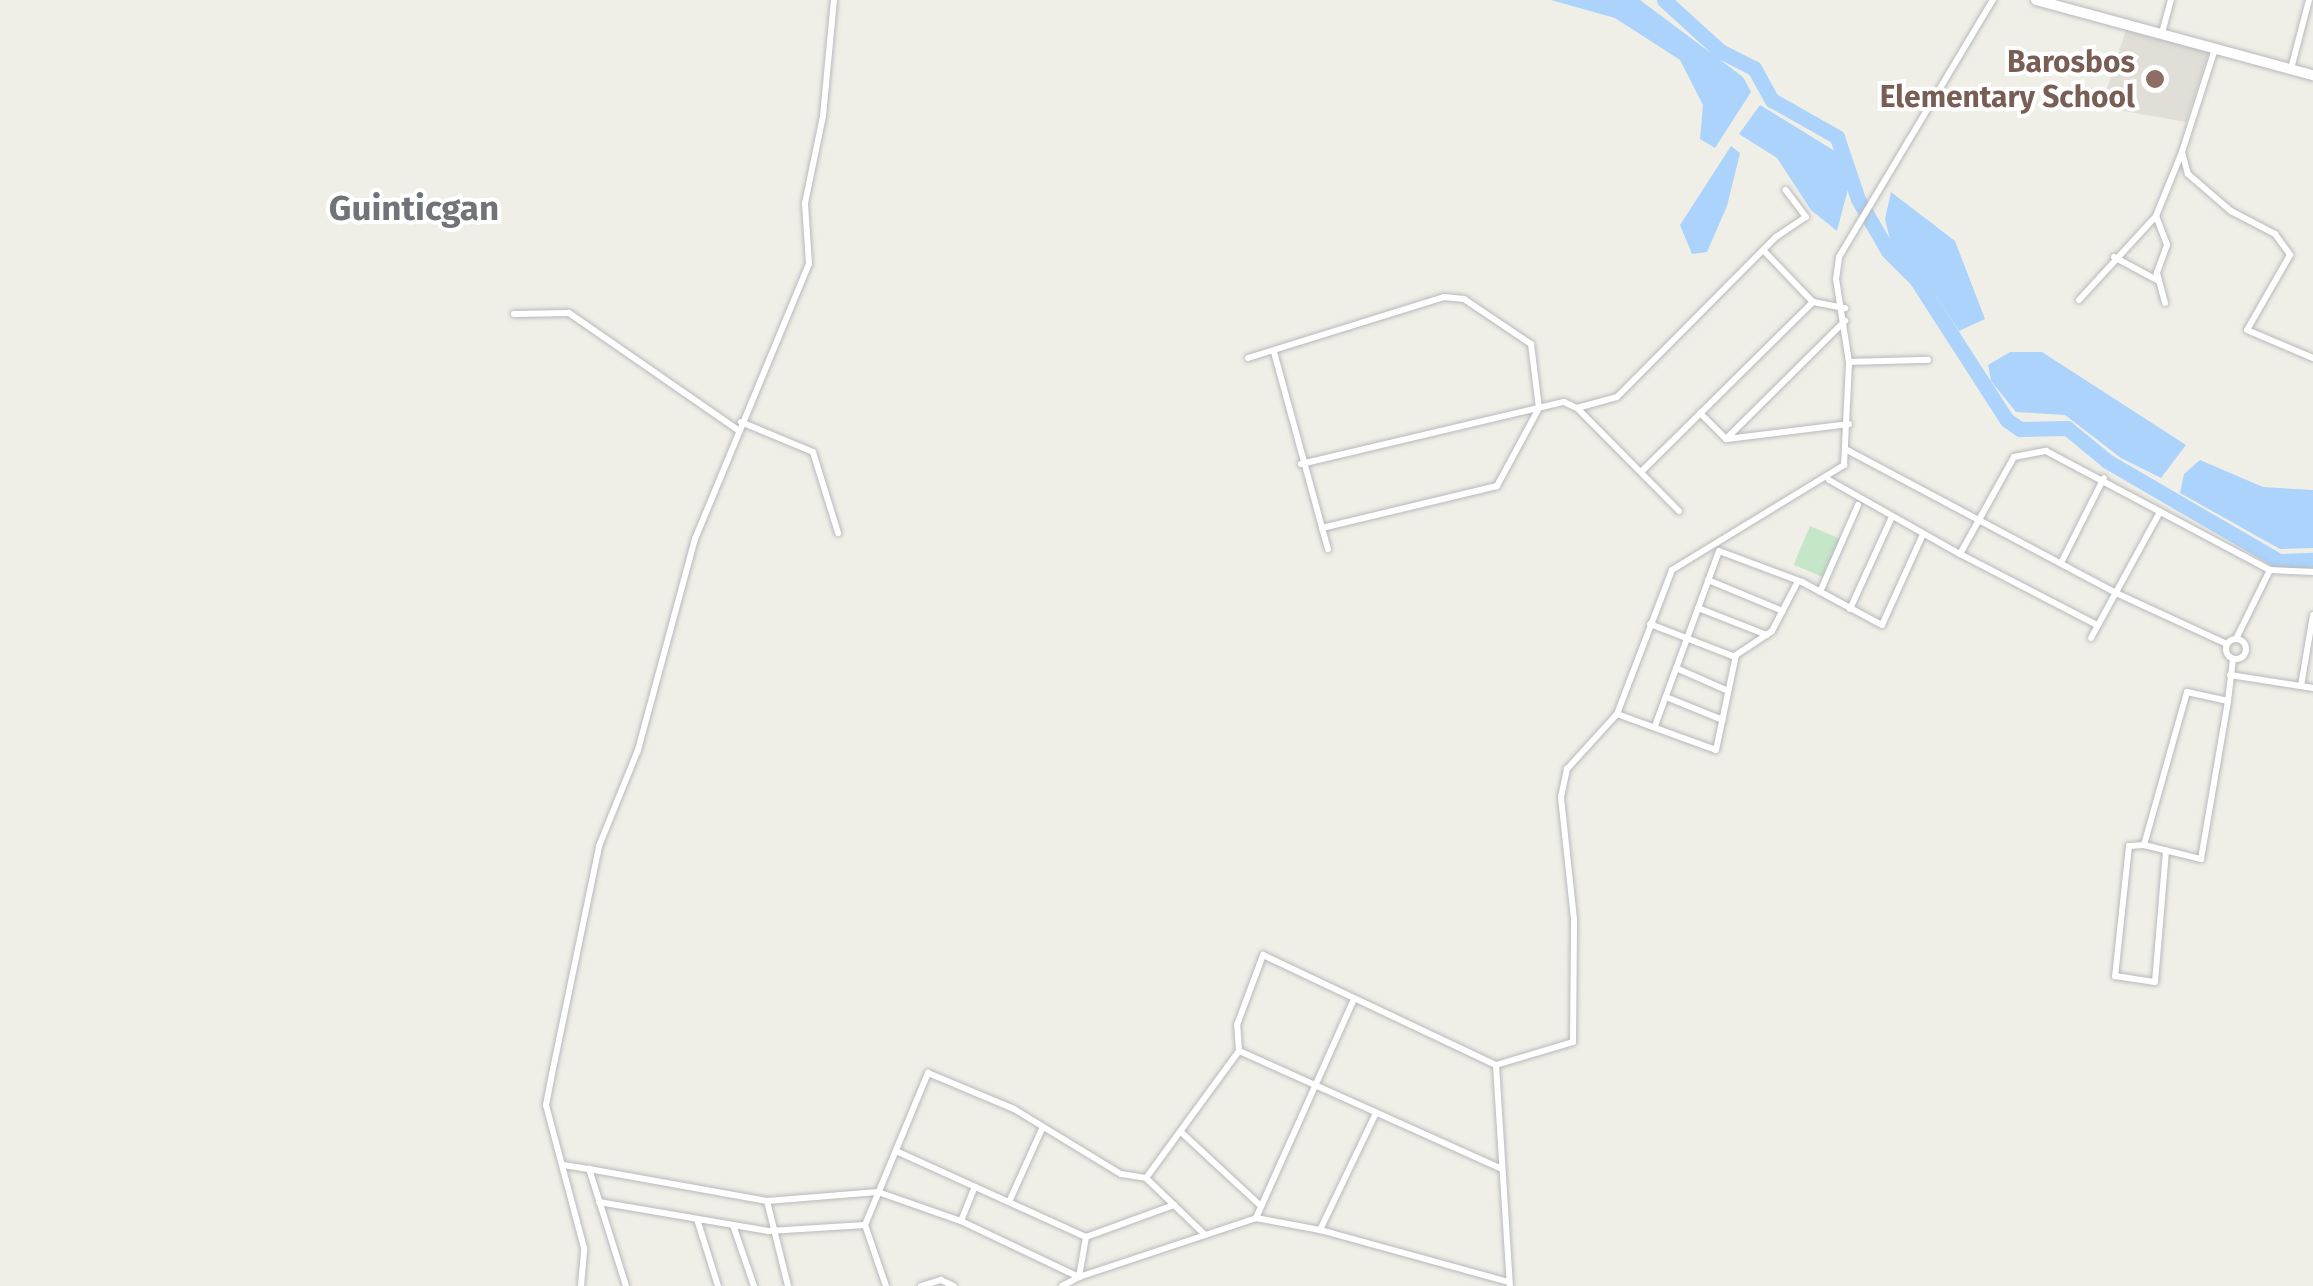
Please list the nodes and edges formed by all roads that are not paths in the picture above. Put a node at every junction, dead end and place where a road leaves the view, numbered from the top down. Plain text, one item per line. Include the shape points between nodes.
1 (834, 0) edge
2 (1993, 0) edge
3 (2036, 0) edge
4 (2171, 0) edge
5 (2309, 0) edge
6 (2050, 2) edge
7 (2162, 33) junction
8 (2216, 47) junction
9 (2291, 68) junction
10 (2313, 75) edge
11 (2182, 152) junction
12 (1786, 190) dead end
13 (2156, 216) junction
14 (1765, 252) junction
15 (2114, 258) junction
16 (2159, 281) junction
17 (2079, 300) dead end
18 (1813, 302) junction
19 (2165, 302) dead end
20 (1845, 308) junction
21 (514, 314) dead end
22 (1846, 320) junction
23 (1274, 352) junction
24 (1248, 358) dead end
25 (2313, 358) edge
26 (1928, 360) dead end
27 (1849, 362) junction
28 (1540, 408) junction
29 (1577, 408) junction
30 (1700, 412) junction
31 (1849, 424) junction
32 (740, 426) junction
33 (1726, 439) junction
34 (1847, 450) junction
35 (1301, 464) junction
36 (1641, 472) junction
37 (2104, 478) junction
38 (1829, 480) junction
39 (1858, 505) dead end
40 (1680, 511) dead end
41 (2160, 512) junction
42 (1892, 517) junction
43 (1977, 521) junction
44 (1322, 528) junction
45 (838, 533) dead end
46 (1923, 534) junction
47 (1328, 549) dead end
48 (1960, 554) junction
49 (2061, 564) junction
50 (2270, 570) junction
51 (2313, 572) edge
52 (1708, 580) junction
53 (1799, 580) junction
54 (1820, 592) junction
55 (2116, 593) junction
56 (1698, 608) junction
57 (1850, 608) junction
58 (1783, 611) junction
59 (2313, 615) edge
60 (1650, 624) junction
61 (2097, 625) junction
62 (1767, 635) junction
63 (1687, 638) junction
64 (2091, 638) dead end
65 (2236, 638) junction
66 (2228, 644) junction
67 (1735, 657) junction
68 (2233, 659) junction
69 (1676, 668) junction
70 (2230, 675) junction
71 (2301, 686) junction
72 (2313, 688) edge
73 (1728, 691) junction
74 (1666, 697) junction
75 (2228, 701) junction
76 (1617, 714) junction
77 (1722, 720) junction
78 (1655, 726) junction
79 (2144, 845) junction
80 (2166, 850) junction
81 (1354, 999) junction
82 (1238, 1051) junction
83 (1496, 1064) junction
84 (1316, 1085) junction
85 (1376, 1114) junction
86 (1042, 1129) junction
87 (1181, 1132) junction
88 (896, 1150) junction
89 (564, 1165) junction
90 (589, 1169) junction
91 (1502, 1169) junction
92 (1146, 1178) junction
93 (976, 1187) junction
94 (878, 1192) junction
95 (767, 1200) junction
96 (599, 1202) junction
97 (1008, 1202) junction
98 (1174, 1205) junction
99 (1261, 1206) junction
100 (1256, 1218) junction
101 (697, 1219) junction
102 (960, 1222) junction
103 (733, 1225) junction
104 (865, 1225) junction
105 (1320, 1230) junction
106 (770, 1231) junction
107 (1205, 1235) junction
108 (1086, 1236) junction
109 (1079, 1277) junction
110 (1510, 1284) edge
111 (581, 1286) edge
112 (626, 1286) edge
113 (718, 1286) edge
114 (754, 1286) edge
115 (788, 1286) edge
116 (886, 1286) edge
117 (921, 1286) edge
118 (954, 1286) edge
119 (1062, 1286) edge

1 - 32 street via 805,203 810,264
2 - 20 street via 1839,257 1836,279
3 - 6 main road
4 - 7 street
5 - 9 street
6 - 7 main road
7 - 8 main road
8 - 9 main road
8 - 11 street
9 - 10 main road
11 - 13 street
11 - 25 street via 2188,174 2232,211 2275,234 2290,255 2247,330
12 - 14 street via 1806,217
13 - 15 street
13 - 16 street via 2168,245
14 - 18 street
14 - 29 street via 1617,397
15 - 16 street
15 - 17 street
16 - 19 street
18 - 20 street
18 - 30 street
20 - 22 street
21 - 32 street via 569,314
22 - 27 street
22 - 33 street
23 - 24 street
23 - 28 street via 1444,297 1464,298 1532,344
23 - 35 street
26 - 27 street
27 - 31 street
28 - 29 street via 1564,402
28 - 35 street
28 - 44 street via 1497,486
29 - 36 street
30 - 33 street
30 - 36 street
31 - 33 street
31 - 34 street
32 - 45 street via 813,452
32 - 89 street via 695,539 638,750 599,846 546,1105
34 - 38 street via 1844,465
34 - 43 street
35 - 44 street
36 - 40 street
37 - 41 street
37 - 43 street via 2046,452 2014,457
37 - 49 street
38 - 42 street
38 - 60 street via 1672,570
39 - 54 street
41 - 50 street
41 - 55 street
42 - 46 street
42 - 57 street
43 - 48 street
43 - 49 street
44 - 47 street
46 - 48 street
46 - 57 street via 1882,625
48 - 61 street
49 - 55 street
50 - 51 street
50 - 65 street
52 - 53 street via 1718,551
52 - 56 street
52 - 58 street
53 - 54 street
53 - 58 street
54 - 57 street
55 - 61 street
55 - 66 street
56 - 62 street
56 - 63 street
58 - 62 street
59 - 71 street
60 - 63 street
60 - 76 street
61 - 64 street
62 - 67 street
63 - 67 street
63 - 69 street
65 - 66 street
65 - 68 street via 2247,650
66 - 68 street
67 - 73 street
68 - 70 street
69 - 73 street
69 - 74 street
70 - 71 street
70 - 75 street
71 - 72 street
73 - 77 street
74 - 77 street
74 - 78 street
75 - 79 street via 2187,692
75 - 80 street via 2201,859
76 - 78 street
76 - 83 street via 1567,770 1561,798 1574,919 1574,1042
77 - 78 street via 1716,750
79 - 80 street
79 - 80 street via 2129,846 2114,976 2156,982
81 - 82 street via 1264,955 1237,1026
81 - 83 street
81 - 84 street
82 - 84 street
82 - 87 street
83 - 91 street
84 - 85 street
84 - 99 street
85 - 91 street
85 - 105 street
86 - 88 street via 1014,1109 928,1072
86 - 92 street via 1122,1174
86 - 97 street
87 - 92 street
87 - 99 street
88 - 93 street
88 - 94 street
89 - 90 street
89 - 111 street via 584,1248
90 - 95 street
90 - 96 street
91 - 110 street
92 - 98 street
93 - 97 street
93 - 102 street
94 - 95 street
94 - 102 street
94 - 104 street
95 - 106 street
96 - 101 street
96 - 112 street
97 - 108 street
98 - 107 street
98 - 108 street
99 - 100 street
100 - 105 street
100 - 107 street
101 - 103 street
101 - 113 street
102 - 109 street
103 - 106 street
103 - 114 street
104 - 106 street
104 - 116 street
105 - 110 street
106 - 115 street
107 - 109 street
108 - 109 street
109 - 119 street
117 - 118 street via 940,1280

